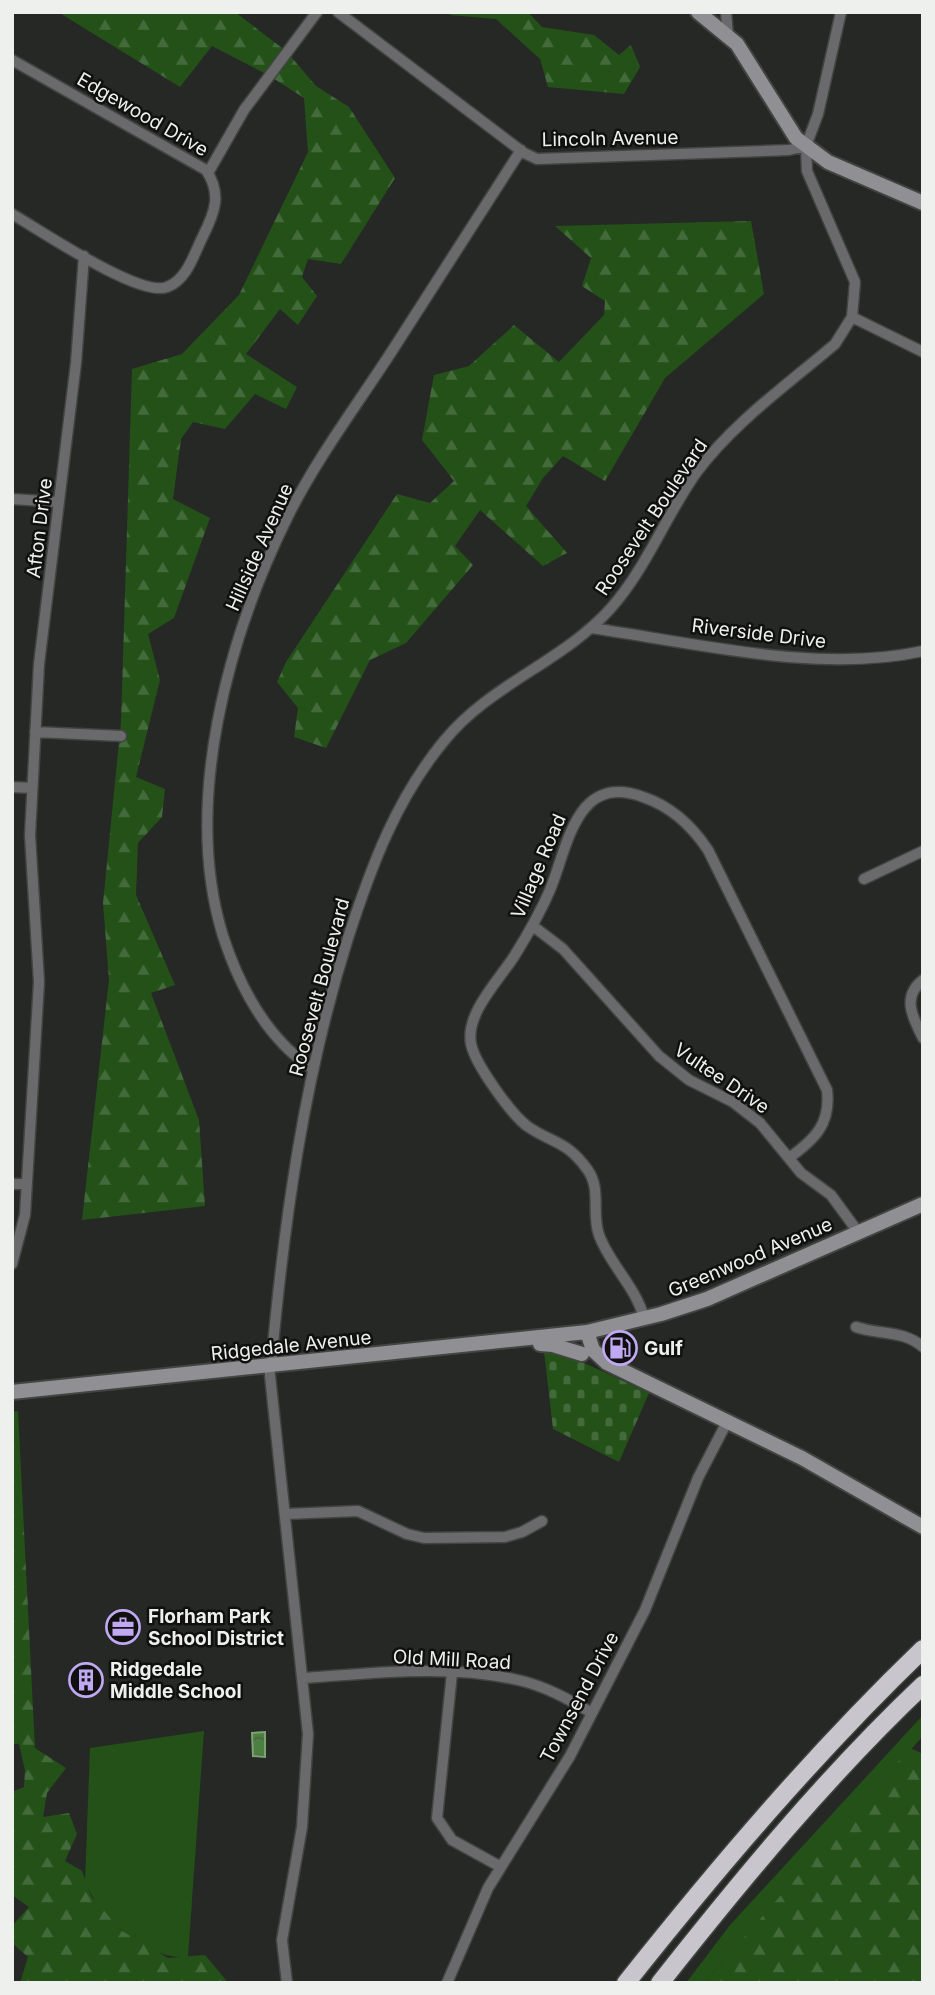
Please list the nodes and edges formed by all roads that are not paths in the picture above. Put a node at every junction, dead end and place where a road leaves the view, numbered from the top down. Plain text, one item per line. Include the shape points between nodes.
1 (317, 12) edge
2 (338, 12) edge
3 (698, 12) edge
4 (726, 12) edge
5 (841, 12) edge
6 (728, 36) junction
7 (12, 60) edge
8 (806, 146) junction
9 (521, 150) junction
10 (208, 173) junction
11 (923, 203) edge
12 (12, 215) edge
13 (84, 256) junction
14 (852, 317) junction
15 (923, 352) edge
16 (12, 499) edge
17 (60, 502) junction
18 (592, 628) junction
19 (923, 651) edge
20 (35, 732) junction
21 (121, 736) dead end
22 (12, 787) edge
23 (32, 788) junction
24 (923, 851) edge
25 (864, 879) dead end
26 (533, 926) junction
27 (923, 980) edge
28 (923, 1038) edge
29 (313, 1069) junction
30 (789, 1158) junction
31 (12, 1184) edge
32 (27, 1185) junction
33 (923, 1203) edge
34 (858, 1232) junction
35 (12, 1264) edge
36 (644, 1318) junction
37 (856, 1327) dead end
38 (581, 1333) junction
39 (529, 1340) junction
40 (923, 1347) edge
41 (582, 1354) junction
42 (607, 1363) junction
43 (270, 1366) junction
44 (12, 1391) edge
45 (728, 1420) junction
46 (286, 1514) junction
47 (542, 1521) dead end
48 (923, 1527) edge
49 (923, 1649) edge
50 (452, 1673) junction
51 (303, 1678) junction
52 (923, 1685) edge
53 (592, 1713) junction
54 (501, 1867) junction
55 (287, 1983) edge
56 (447, 1983) edge
57 (626, 1983) edge
58 (660, 1983) edge

1 - 10 street via 244,110
2 - 9 street, Lincoln Avenue
3 - 6 main road
4 - 6 street
5 - 8 street via 818,114
6 - 8 main road via 745,55 789,129
7 - 10 street, Edgewood Drive
8 - 9 street, Lincoln Avenue via 557,159 537,159
8 - 11 main road via 860,178
8 - 14 street, Roosevelt Boulevard via 807,171 852,270 856,293
9 - 29 street, Hillside Avenue via 288,516 253,595 223,698 208,816 211,879 221,928 237,973 261,1017 286,1048
10 - 13 street, Edgewood Drive via 216,191 216,208 175,283 159,289 142,287
12 - 13 street
13 - 17 street, Afton Drive
14 - 15 street
14 - 18 street, Roosevelt Boulevard via 835,344 712,454 683,494 644,565
16 - 17 street
17 - 20 street, Afton Drive
18 - 19 street, Riverside Drive via 803,658 860,659
18 - 29 street, Roosevelt Boulevard via 465,717 410,788 366,884 338,969
20 - 21 street
20 - 23 street, Afton Drive
22 - 23 street
23 - 32 street, Afton Drive via 30,835 39,982
24 - 25 street
26 - 30 street, Vultee Drive via 563,949 659,1056 689,1080 747,1111
26 - 30 street, Village Road via 577,817 597,797 614,792 637,794 692,828 708,850 827,1090 827,1112 820,1132
26 - 36 street, Village Road via 473,1023 473,1051 517,1117 565,1145 590,1174 598,1232 637,1296
27 - 28 street via 909,1002
29 - 43 street, Roosevelt Boulevard via 287,1218
30 - 34 street, Vultee Drive via 831,1195
31 - 32 street
32 - 35 street, Afton Drive via 24,1226
33 - 34 main road, Greenwood Avenue
34 - 36 main road, Greenwood Avenue via 707,1299
36 - 38 main road, Greenwood Avenue
37 - 40 street via 904,1335
38 - 39 main road, Ridgedale Avenue
38 - 41 main road
38 - 42 main road
39 - 41 main road
39 - 43 main road, Ridgedale Avenue
41 - 42 main road via 601,1365
42 - 45 main road
43 - 44 main road, Ridgedale Avenue
43 - 46 street
45 - 48 main road
45 - 53 street, Townsend Drive via 698,1478 645,1610
46 - 47 street via 358,1511 424,1538 505,1537
46 - 51 street
49 - 57 highway via 769,1809
50 - 51 street, Old Mill Road
50 - 53 street, Old Mill Road via 518,1680 561,1695
50 - 54 street via 437,1818 452,1840
51 - 55 street via 306,1787 282,1940
52 - 58 highway via 780,1838
53 - 54 street, Townsend Drive
54 - 56 street, Townsend Drive

